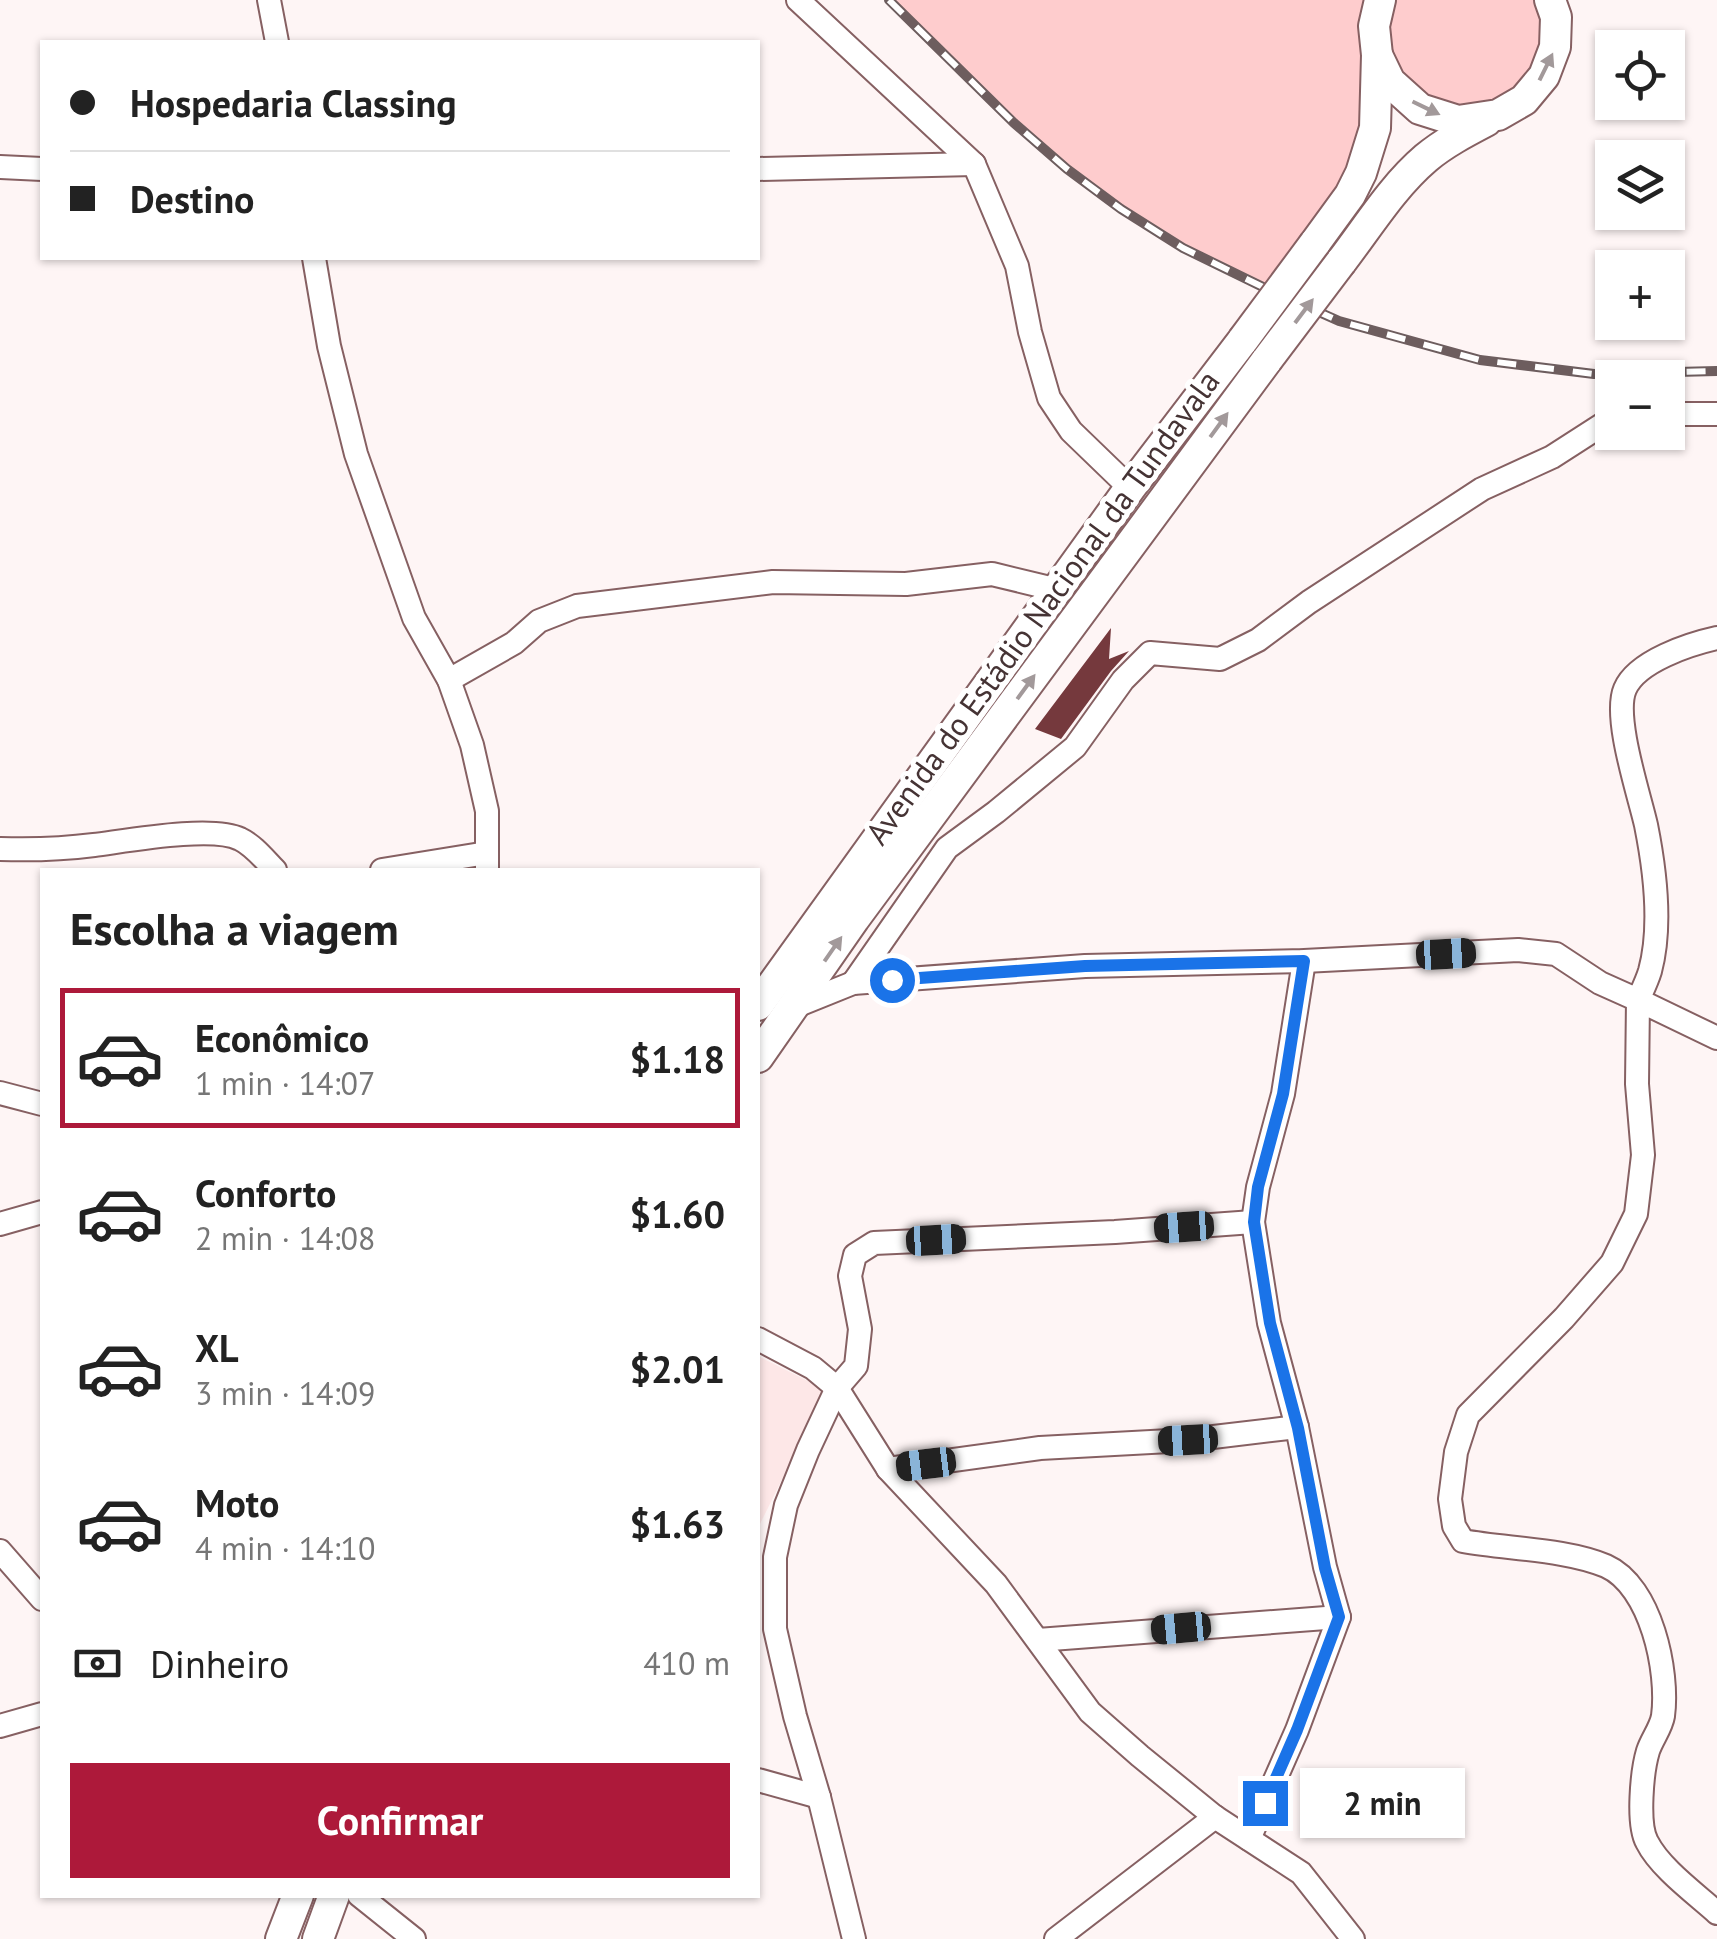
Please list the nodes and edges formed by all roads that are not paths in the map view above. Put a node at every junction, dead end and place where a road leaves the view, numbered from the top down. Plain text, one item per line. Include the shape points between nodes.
1 (269, 0) edge
2 (798, 0) edge
3 (1380, 0) edge
4 (1550, 0) edge
5 (277, 40) edge
6 (1378, 55) junction
7 (1498, 115) junction
8 (974, 164) junction
9 (0, 166) edge
10 (40, 168) edge
11 (760, 168) edge
12 (314, 260) edge
13 (1685, 414) edge
14 (1717, 414) edge
15 (1595, 429) edge
16 (1130, 488) junction
17 (1058, 590) junction
18 (1717, 638) edge
19 (450, 680) junction
20 (0, 849) edge
21 (487, 862) edge
22 (273, 868) edge
23 (408, 868) edge
24 (1304, 961) junction
25 (853, 982) junction
26 (1638, 1000) junction
27 (760, 1002) edge
28 (792, 1008) junction
29 (1717, 1038) edge
30 (760, 1054) edge
31 (0, 1094) edge
32 (40, 1104) edge
33 (40, 1213) edge
34 (1254, 1222) junction
35 (0, 1224) edge
36 (760, 1340) edge
37 (837, 1388) junction
38 (1298, 1428) junction
39 (888, 1469) junction
40 (0, 1551) edge
41 (40, 1597) edge
42 (1339, 1617) junction
43 (1038, 1640) junction
44 (40, 1715) edge
45 (0, 1726) edge
46 (760, 1781) edge
47 (818, 1797) junction
48 (1215, 1817) junction
49 (1249, 1839) junction
50 (297, 1898) edge
51 (333, 1898) edge
52 (364, 1898) edge
53 (1717, 1913) edge
54 (281, 1939) edge
55 (318, 1939) edge
56 (414, 1939) edge
57 (854, 1939) edge
58 (1056, 1939) edge
59 (1353, 1939) edge

1 - 5 street
2 - 8 street
3 - 6 street, Avenida do Estádio Nacional da Tundavala via 1374,26
7 -> 4 street, Avenida do Estádio Nacional da Tundavala via 1524,100 1544,76 1555,48
6 -> 7 street via 1390,82 1420,109 1458,121
6 - 16 street, Avenida do Estádio Nacional da Tundavala, bridge via 1375,128 1350,195
28 -> 7 street, Avenida do Estádio Nacional da Tundavala, bridge via 1406,176 1456,136
8 - 11 street
8 - 16 street via 1017,266 1049,398 1070,431
9 - 10 street
12 - 19 street via 356,454 414,618
13 - 14 street
15 - 25 street via 1552,458 1482,489 1258,640 1220,659 1150,652 1074,746 947,848
16 - 17 street, Avenida do Estádio Nacional da Tundavala
17 - 19 street via 992,574 906,584 773,582 577,606 539,621
17 - 27 street, Avenida do Estádio Nacional da Tundavala
18 - 26 street via 1688,644 1642,669 1625,687 1621,707 1658,919
19 - 21 street via 483,794
20 - 22 street via 226,834 243,840
21 - 23 street
24 - 25 street via 1085,966
24 - 26 street via 1518,950 1556,954
24 - 34 street
25 - 28 street
26 - 29 street
26 - 53 street via 1643,1155 1636,1214 1612,1263 1468,1415 1450,1499 1462,1540 1581,1559 1608,1567 1633,1587 1654,1629 1663,1677 1663,1718 1648,1752 1643,1788 1646,1842
28 - 30 street, Avenida do Estádio Nacional da Tundavala
31 - 32 street
33 - 35 street
34 - 37 street via 874,1243 855,1256 850,1276 860,1328 856,1366
34 - 38 street via 1270,1323
36 - 37 street
37 - 39 street
37 - 47 street via 786,1504 774,1558 775,1629
38 - 39 street via 1040,1448
38 - 42 street
39 - 43 street via 996,1584
40 - 41 street
42 - 43 street
42 - 49 street
43 - 48 street via 1090,1712
44 - 45 street
46 - 47 street
47 - 57 street
48 - 49 street
48 - 58 street
49 - 59 street via 1301,1872
50 - 54 street
51 - 55 street
52 - 56 street

